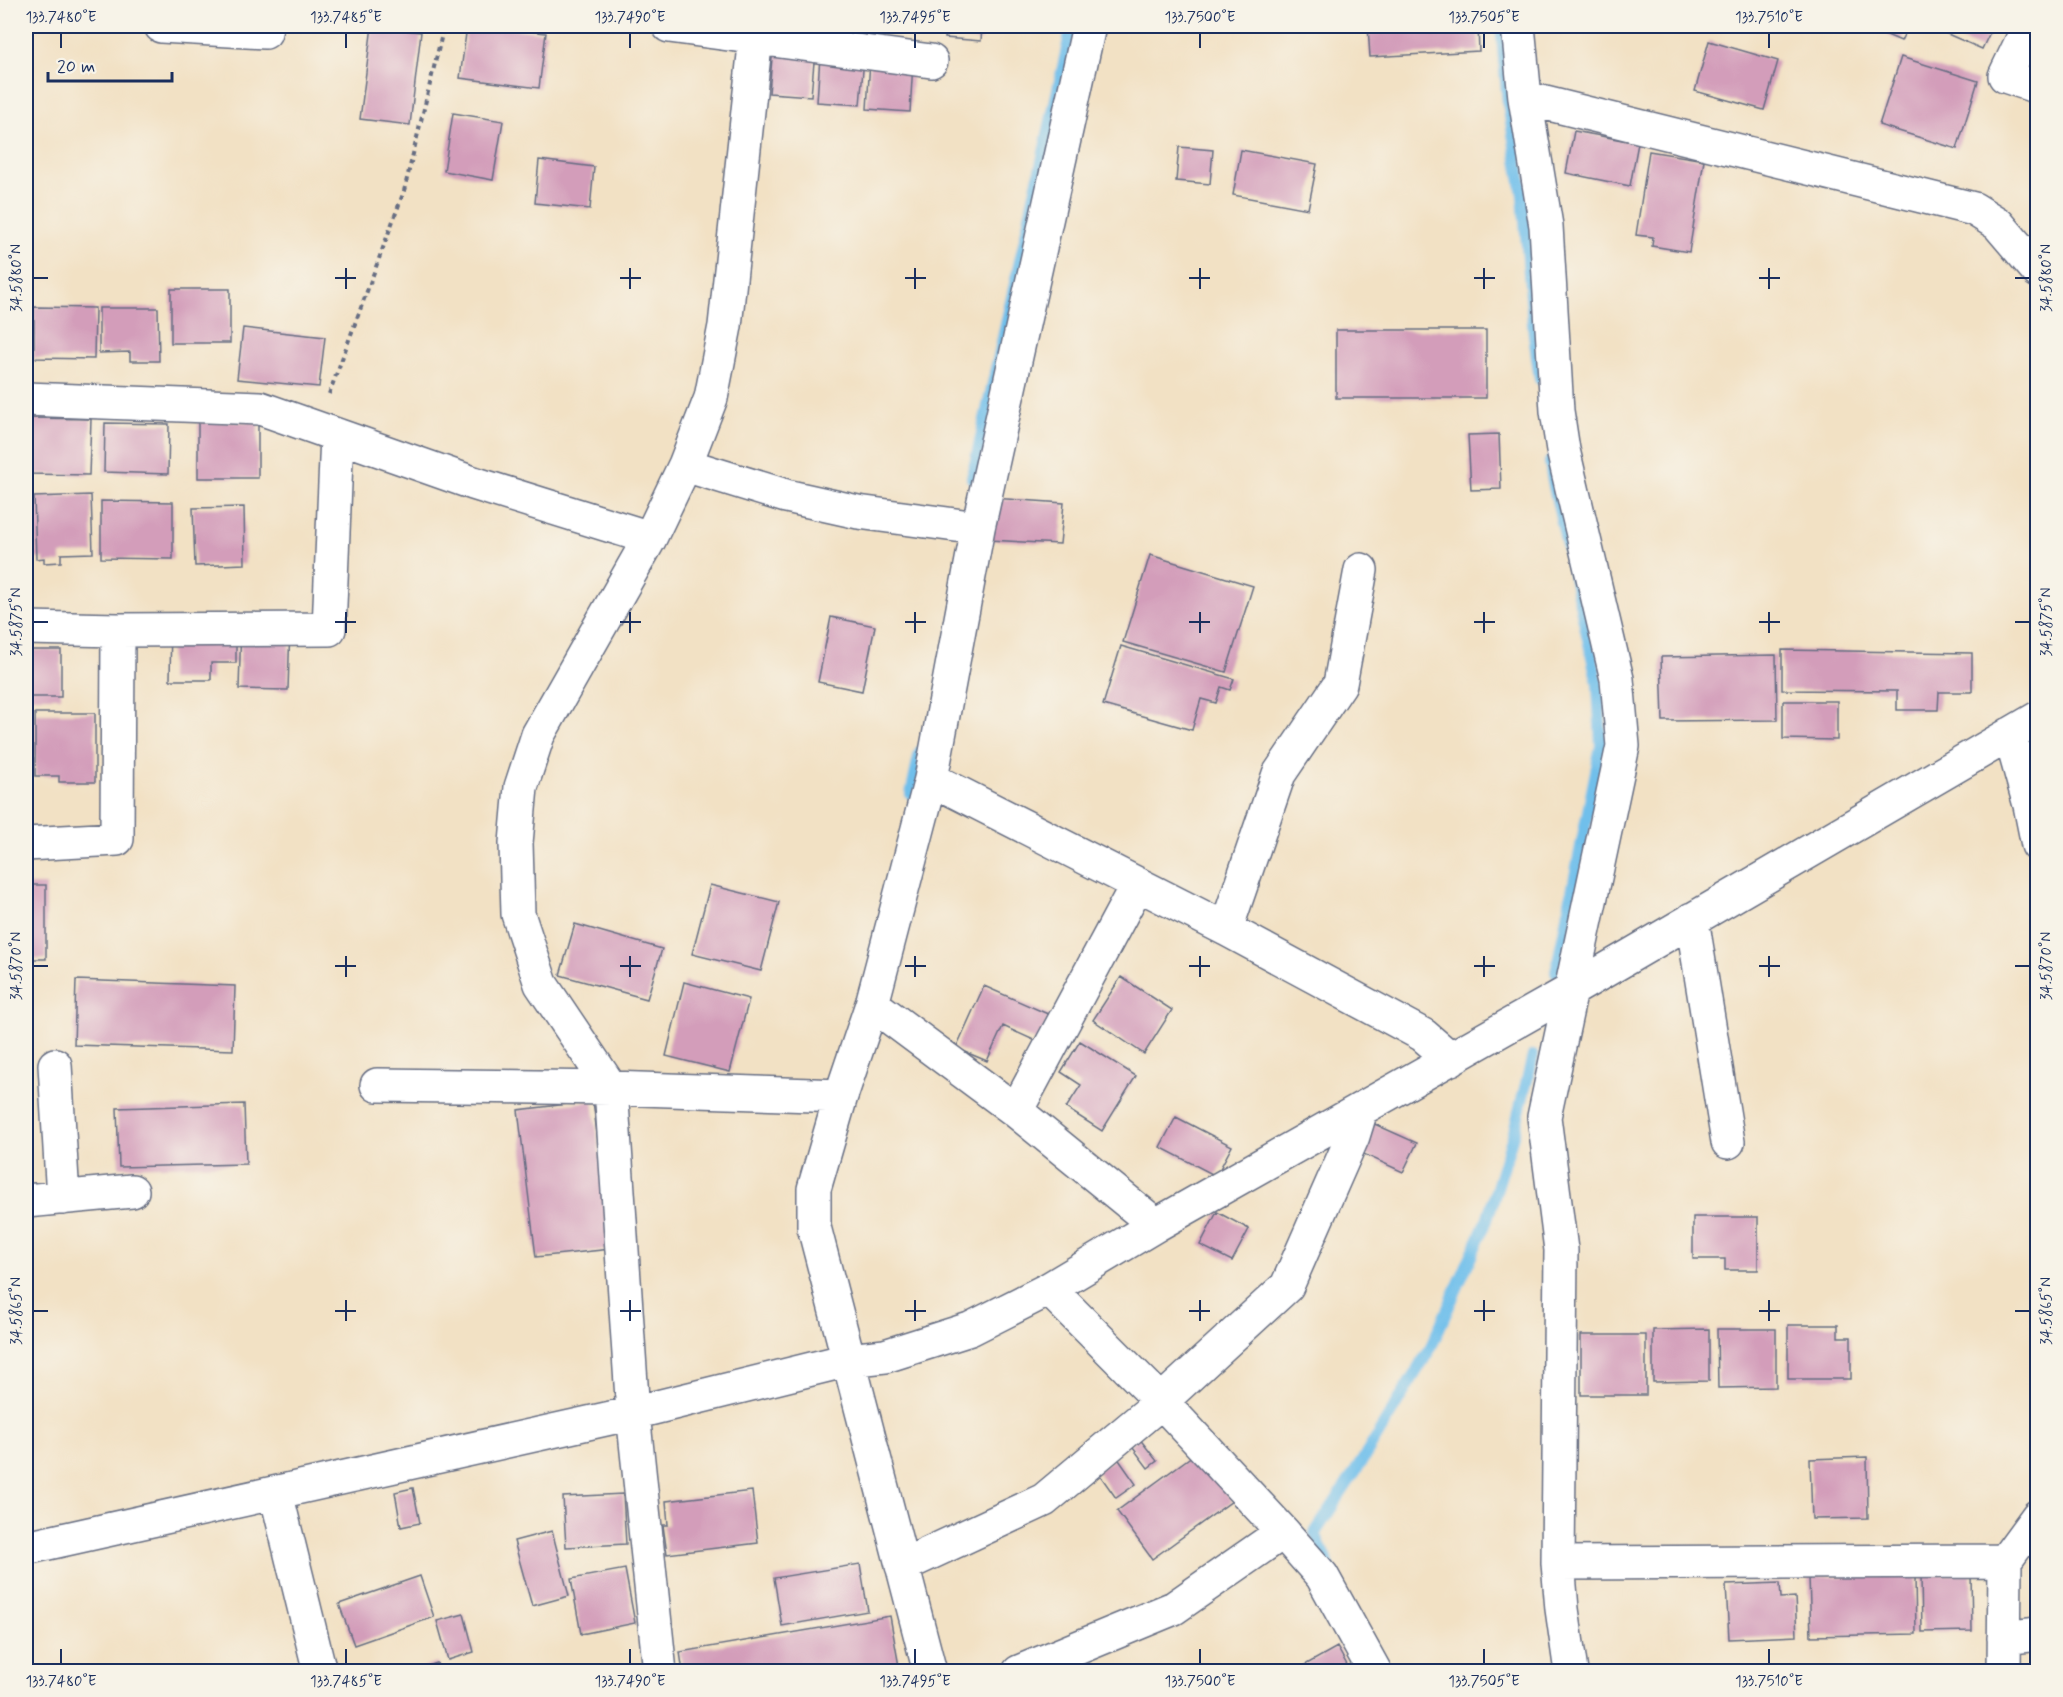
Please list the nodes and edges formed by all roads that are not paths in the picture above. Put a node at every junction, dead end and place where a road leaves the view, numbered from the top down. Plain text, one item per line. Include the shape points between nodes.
1 (161, 26) edge
2 (266, 26) edge
3 (669, 26) edge
4 (1089, 26) edge
5 (1518, 26) edge
6 (2029, 26) edge
7 (756, 36) junction
8 (931, 61) dead end
9 (2037, 87) edge
10 (1525, 98) junction
11 (2037, 271) edge
12 (26, 399) edge
13 (326, 432) junction
14 (685, 465) junction
15 (969, 526) junction
16 (650, 538) junction
17 (1361, 570) dead end
18 (26, 628) edge
19 (118, 630) junction
20 (2024, 726) edge
21 (931, 778) junction
22 (26, 844) edge
23 (2037, 846) edge
24 (1137, 885) junction
25 (1692, 919) junction
26 (1226, 929) junction
27 (1570, 991) junction
28 (872, 1004) junction
29 (1451, 1059) junction
30 (55, 1065) dead end
31 (377, 1085) dead end
32 (611, 1088) junction
33 (829, 1095) junction
34 (1361, 1110) junction
35 (1016, 1111) junction
36 (1728, 1142) dead end
37 (132, 1191) dead end
38 (63, 1198) junction
39 (26, 1201) edge
40 (1156, 1225) junction
41 (1049, 1289) junction
42 (848, 1360) junction
43 (1161, 1401) junction
44 (633, 1413) junction
45 (276, 1493) junction
46 (2037, 1516) edge
47 (1283, 1532) junction
48 (26, 1547) edge
49 (2005, 1561) junction
50 (1558, 1563) junction
51 (903, 1566) junction
52 (2037, 1634) edge
53 (2004, 1638) junction
54 (320, 1671) edge
55 (660, 1671) edge
56 (930, 1671) edge
57 (1019, 1671) edge
58 (1375, 1671) edge
59 (1571, 1671) edge
60 (2004, 1671) edge

1 - 2 street via 265,32
3 - 7 street
4 - 15 street
5 - 10 street
6 - 9 street via 2005,76
7 - 8 street
7 - 14 street via 725,326 711,398
10 - 11 street via 1974,209 1998,224
10 - 27 street via 1546,226 1557,411 1617,679 1623,746
12 - 13 street via 260,408
13 - 16 street
13 - 19 street via 329,629
14 - 15 street via 786,496 858,512
14 - 16 street
15 - 21 street
16 - 32 street via 538,735 521,788 516,843 518,914 541,984
17 - 26 street via 1340,684 1279,774
18 - 19 street
19 - 22 street via 117,839
20 - 23 street
20 - 25 street
21 - 24 street
21 - 28 street
24 - 26 street
24 - 35 street
25 - 27 street
25 - 36 street
26 - 29 street via 1424,1035
27 - 29 street
27 - 50 street via 1544,1116 1561,1250
28 - 33 street
28 - 35 street
29 - 34 street
30 - 38 street
31 - 32 street
32 - 33 street
32 - 44 street
33 - 42 street via 814,1190 814,1227
34 - 40 street
34 - 43 street via 1353,1137 1287,1286
35 - 40 street
37 - 38 street
38 - 39 street
40 - 41 street
41 - 42 street via 970,1329 885,1356
41 - 43 street
42 - 44 street
42 - 51 street
43 - 47 street
43 - 51 street via 1044,1500
44 - 45 street
44 - 55 street
45 - 48 street
45 - 54 street
46 - 49 street
47 - 57 street via 1174,1608
47 - 58 street via 1322,1576
49 - 50 street
49 - 53 street
50 - 59 street
51 - 56 street
52 - 53 street
53 - 60 street

